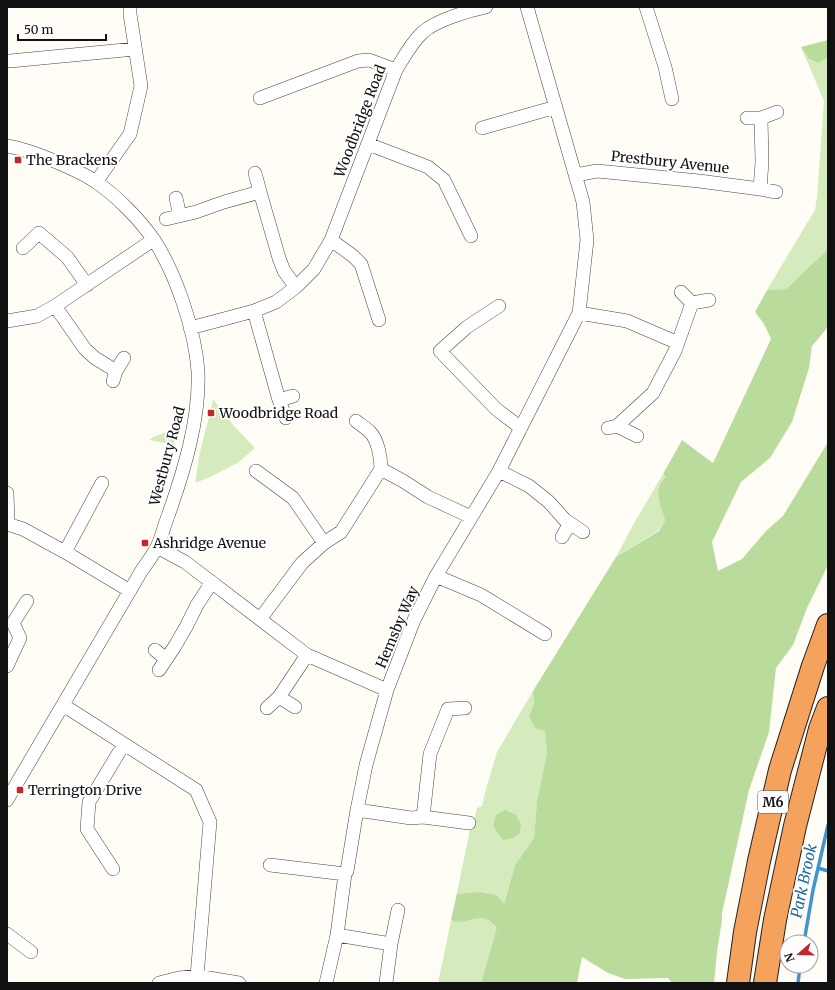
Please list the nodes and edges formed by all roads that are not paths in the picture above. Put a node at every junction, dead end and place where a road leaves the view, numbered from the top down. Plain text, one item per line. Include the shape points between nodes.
1 (130, 7) edge
2 (527, 7) edge
3 (646, 7) edge
4 (477, 8) edge
5 (135, 49) junction
6 (10, 61) dead end
7 (396, 70) junction
8 (260, 98) dead end
9 (672, 100) dead end
10 (556, 107) junction
11 (777, 112) dead end
12 (747, 118) dead end
13 (761, 118) junction
14 (482, 128) dead end
15 (368, 144) junction
16 (7, 146) edge
17 (255, 173) dead end
18 (576, 174) junction
19 (96, 182) junction
20 (760, 189) junction
21 (260, 192) junction
22 (776, 192) dead end
23 (176, 198) dead end
24 (180, 216) junction
25 (166, 219) dead end
26 (471, 236) dead end
27 (153, 240) junction
28 (331, 240) junction
29 (22, 248) dead end
30 (87, 285) junction
31 (296, 287) junction
32 (681, 292) dead end
33 (709, 300) dead end
34 (692, 302) junction
35 (55, 306) junction
36 (499, 306) dead end
37 (254, 311) junction
38 (579, 313) junction
39 (7, 320) edge
40 (379, 320) dead end
41 (190, 328) junction
42 (678, 343) junction
43 (124, 358) dead end
44 (293, 396) dead end
45 (279, 400) junction
46 (286, 418) dead end
47 (356, 421) dead end
48 (521, 428) junction
49 (637, 436) dead end
50 (381, 469) junction
51 (499, 470) junction
52 (256, 471) dead end
53 (102, 483) dead end
54 (7, 492) edge
55 (470, 517) junction
56 (570, 523) junction
57 (7, 524) edge
58 (583, 532) dead end
59 (562, 537) dead end
60 (324, 543) junction
61 (157, 547) junction
62 (65, 552) junction
63 (436, 576) junction
64 (212, 582) junction
65 (130, 591) junction
66 (26, 601) dead end
67 (260, 619) junction
68 (10, 620) edge
69 (828, 626) edge
70 (545, 634) dead end
71 (155, 650) dead end
72 (307, 655) junction
73 (166, 659) junction
74 (7, 666) edge
75 (159, 670) dead end
76 (387, 690) junction
77 (279, 697) junction
78 (63, 705) junction
79 (295, 707) dead end
80 (267, 708) dead end
81 (465, 708) dead end
82 (828, 708) edge
83 (124, 744) junction
84 (7, 800) edge
85 (357, 810) junction
86 (423, 817) junction
87 (469, 823) dead end
88 (270, 865) dead end
89 (113, 869) dead end
90 (345, 874) junction
91 (398, 910) dead end
92 (7, 934) edge
93 (337, 935) junction
94 (391, 944) junction
95 (31, 952) dead end
96 (197, 976) junction
97 (160, 983) edge
98 (239, 983) edge
99 (326, 983) edge
100 (386, 983) edge
101 (738, 983) edge
102 (766, 983) edge

1 - 5 street
2 - 10 street
3 - 9 street via 665,67
4 - 7 street, Woodbridge Road via 439,22 423,32 409,47
5 - 6 street
5 - 19 street via 140,86 130,134
7 - 8 street via 369,60 358,61
7 - 15 street, Woodbridge Road
10 - 14 street
10 - 18 street
11 - 13 street
12 - 13 street
13 - 20 street
15 - 26 street via 428,167 444,180
15 - 28 street, Woodbridge Road
16 - 19 street, Westbury Road via 66,166
17 - 21 street
18 - 20 street, Prestbury Avenue via 597,171
18 - 38 street via 583,202 587,240
19 - 27 street, Westbury Road via 121,202
20 - 22 street, Prestbury Avenue
21 - 24 street
21 - 31 street via 279,258 284,271
23 - 24 street
24 - 25 street
27 - 30 street
27 - 41 street, Westbury Road via 177,286
28 - 31 street, Woodbridge Road via 314,269
28 - 40 street via 361,264
29 - 30 street via 39,233 67,257
30 - 35 street
31 - 37 street, Woodbridge Road via 276,302
32 - 34 street
33 - 34 street
34 - 42 street
35 - 39 street via 37,316
35 - 43 street via 85,349 115,376
36 - 48 street via 467,327 436,355
37 - 41 street, Woodbridge Road
37 - 45 street
38 - 42 street via 627,321
38 - 48 street, Hemsby Way
41 - 61 street, Westbury Road via 198,370 198,402 175,496
42 - 49 street via 653,393 613,427
44 - 45 street
45 - 46 street
47 - 50 street via 371,433 378,446
48 - 51 street, Hemsby Way
50 - 55 street via 428,497
50 - 60 street via 340,532
51 - 55 street, Hemsby Way
51 - 56 street via 529,486
52 - 60 street via 293,498
53 - 62 street
54 - 57 street
55 - 63 street, Hemsby Way
56 - 58 street
56 - 59 street
57 - 62 street via 24,529
60 - 67 street via 302,563
61 - 64 street via 185,562
61 - 65 street, Westbury Road
62 - 65 street
63 - 70 street via 481,596
63 - 76 street, Hemsby Way via 414,620
64 - 67 street
64 - 73 street
65 - 78 street, Westbury Road
66 - 68 street
67 - 72 street
68 - 74 street via 25,640
69 - 101 highway, M6 via 780,770 745,932
71 - 73 street
72 - 76 street
72 - 77 street
73 - 75 street
76 - 85 street, Hemsby Way via 366,765
77 - 79 street
77 - 80 street
78 - 83 street
78 - 84 street, Westbury Road
81 - 86 street via 448,709 430,754
82 - 102 highway, M6 via 820,729 795,826 775,920
83 - 89 street via 89,802 87,829
83 - 96 street via 196,790 210,822
85 - 86 street via 411,818
85 - 90 street, Hemsby Way
86 - 87 street
88 - 90 street
90 - 93 street, Hemsby Way
91 - 94 street
92 - 95 street
93 - 94 street
93 - 99 street, Hemsby Way
94 - 100 street
96 - 97 street
96 - 98 street

